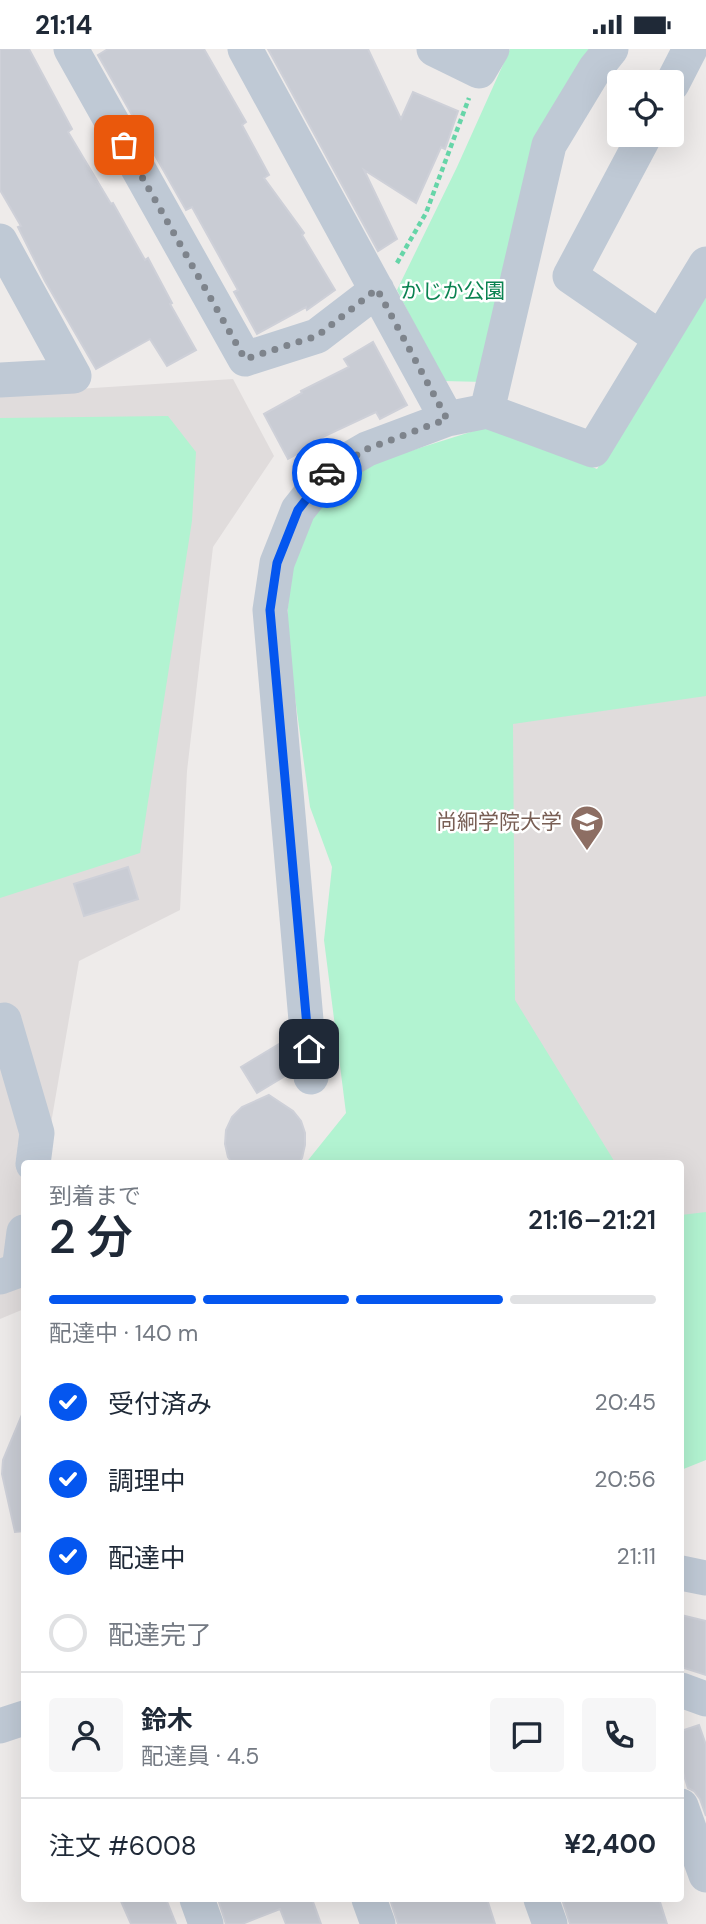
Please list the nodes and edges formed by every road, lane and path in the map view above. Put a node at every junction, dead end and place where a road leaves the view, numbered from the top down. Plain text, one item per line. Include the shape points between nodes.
1 (71, 49) edge
2 (245, 49) edge
3 (433, 49) edge
4 (611, 49) edge
5 (690, 49) edge
6 (485, 60) edge
7 (679, 70) edge
8 (639, 147) edge
9 (0, 241) edge
10 (706, 264) edge
11 (386, 278) junction
12 (660, 338) junction
13 (0, 380) edge
14 (487, 411) junction
15 (447, 419) junction
16 (4, 1020) dead end
17 (311, 1077) dead end
18 (34, 1160) edge
19 (21, 1255) edge
20 (0, 1276) edge
21 (684, 1574) edge
22 (706, 1578) edge
23 (684, 1691) edge
24 (706, 1699) edge
25 (21, 1719) edge
26 (0, 1726) edge
27 (684, 1814) edge
28 (706, 1875) edge
29 (198, 1902) edge
30 (370, 1902) edge
31 (542, 1902) edge
32 (206, 1924) edge
33 (378, 1924) edge
34 (550, 1924) edge

1 - 11 street via 245,359 317,336
2 - 11 street
3 - 6 street
4 - 14 street via 549,145
5 - 7 street
6 - 11 path via 426,213
8 - 12 street via 570,277
9 - 13 street via 74,376
10 - 12 street
11 - 15 street
12 - 14 street via 593,450
14 - 15 street
15 - 17 street via 367,449 329,471 298,510 277,563 270,610
16 - 18 street via 37,1133
19 - 20 street via 19,1270
21 - 22 street
23 - 24 street
25 - 26 street
27 - 28 street
29 - 32 street
30 - 33 street
31 - 34 street

